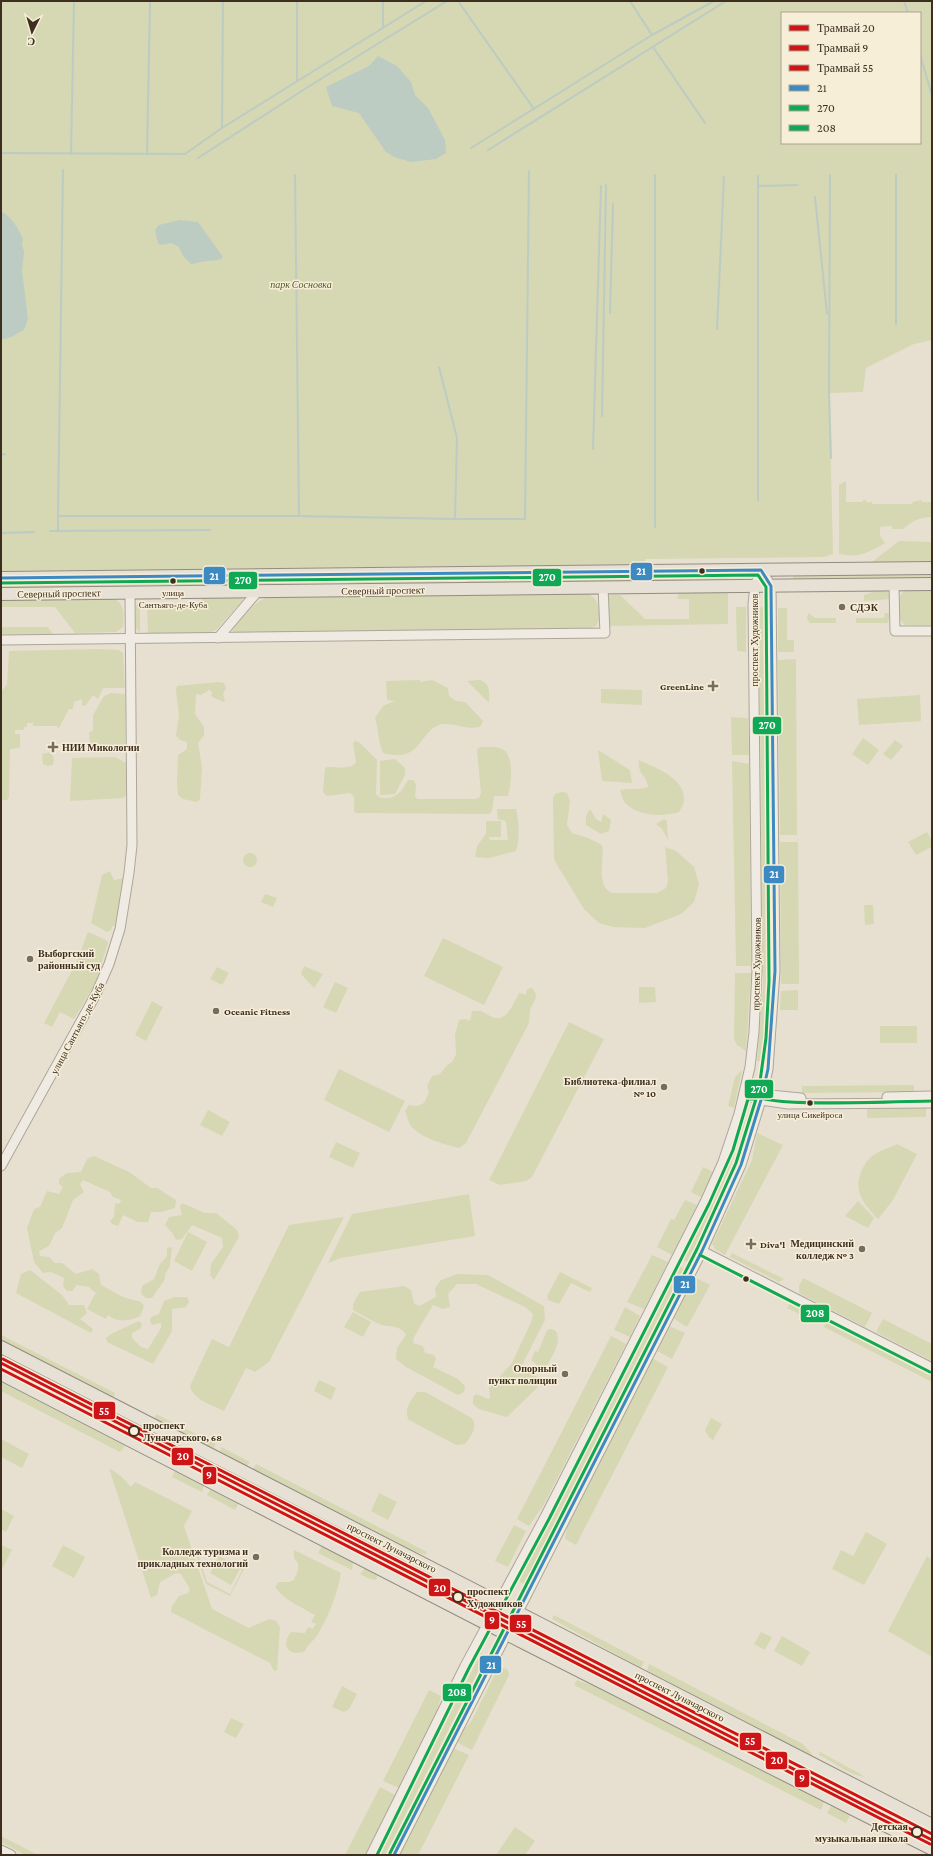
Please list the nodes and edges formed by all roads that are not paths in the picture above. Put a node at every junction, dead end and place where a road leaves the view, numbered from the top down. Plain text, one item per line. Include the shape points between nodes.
1 (932, 568) edge
2 (761, 570) junction
3 (462, 573) junction
4 (335, 574) junction
5 (1, 578) edge
6 (932, 584) edge
7 (894, 585) junction
8 (755, 586) junction
9 (771, 586) junction
10 (603, 587) junction
11 (462, 588) junction
12 (336, 590) junction
13 (258, 591) junction
14 (130, 592) junction
15 (1, 594) edge
16 (932, 631) edge
17 (218, 638) junction
18 (131, 639) junction
19 (1, 640) edge
20 (744, 1094) junction
21 (932, 1096) edge
22 (762, 1097) junction
23 (932, 1103) edge
24 (1, 1166) edge
25 (702, 1250) junction
26 (1, 1347) edge
27 (932, 1368) edge
28 (1, 1374) edge
29 (499, 1602) junction
30 (518, 1611) junction
31 (487, 1624) junction
32 (506, 1634) junction
33 (932, 1825) edge
34 (932, 1849) edge
35 (1, 1850) edge
36 (11, 1855) edge
37 (371, 1855) edge
38 (394, 1855) edge

1 - 2 main road, Северный проспект
2 - 3 main road, Северный проспект
2 - 8 street, проспект Художников
2 - 9 street, проспект Художников
3 - 4 main road, Северный проспект
3 - 11 main road via 458,577 458,583
4 - 5 main road, Северный проспект
4 - 12 main road via 340,580 340,586
6 - 7 main road, Северный проспект
7 - 9 main road, Северный проспект
7 - 16 street via 895,631
8 - 9 main road, Северный проспект
8 - 10 main road, Северный проспект
8 - 20 street, проспект Художников via 753,604 757,987 751,1060
9 - 22 street, проспект Художников via 774,987 768,1068
10 - 11 main road, Северный проспект
10 - 17 street via 605,633
11 - 12 main road, Северный проспект
12 - 13 main road, Северный проспект
13 - 14 main road, Северный проспект
13 - 17 street
14 - 15 main road, Северный проспект
14 - 18 street, улица Сантьяго-де-Куба
17 - 18 street
18 - 19 street
18 - 24 street, улица Сантьяго-де-Куба via 132,845 120,930 96,994
20 - 22 street
20 - 29 street, проспект Художников via 728,1148 712,1188 545,1517
21 - 22 street
22 - 23 street via 788,1104
22 - 25 street, проспект Художников via 741,1165
25 - 27 street
25 - 30 street, проспект Художников
26 - 29 main road, проспект Луначарского
28 - 31 main road
29 - 30 main road, проспект Луначарского
29 - 31 street, проспект Художников
30 - 32 street, проспект Художников
30 - 33 main road, проспект Луначарского
31 - 32 main road
31 - 37 street, проспект Художников
32 - 34 main road
32 - 38 street, проспект Художников
35 - 36 street

